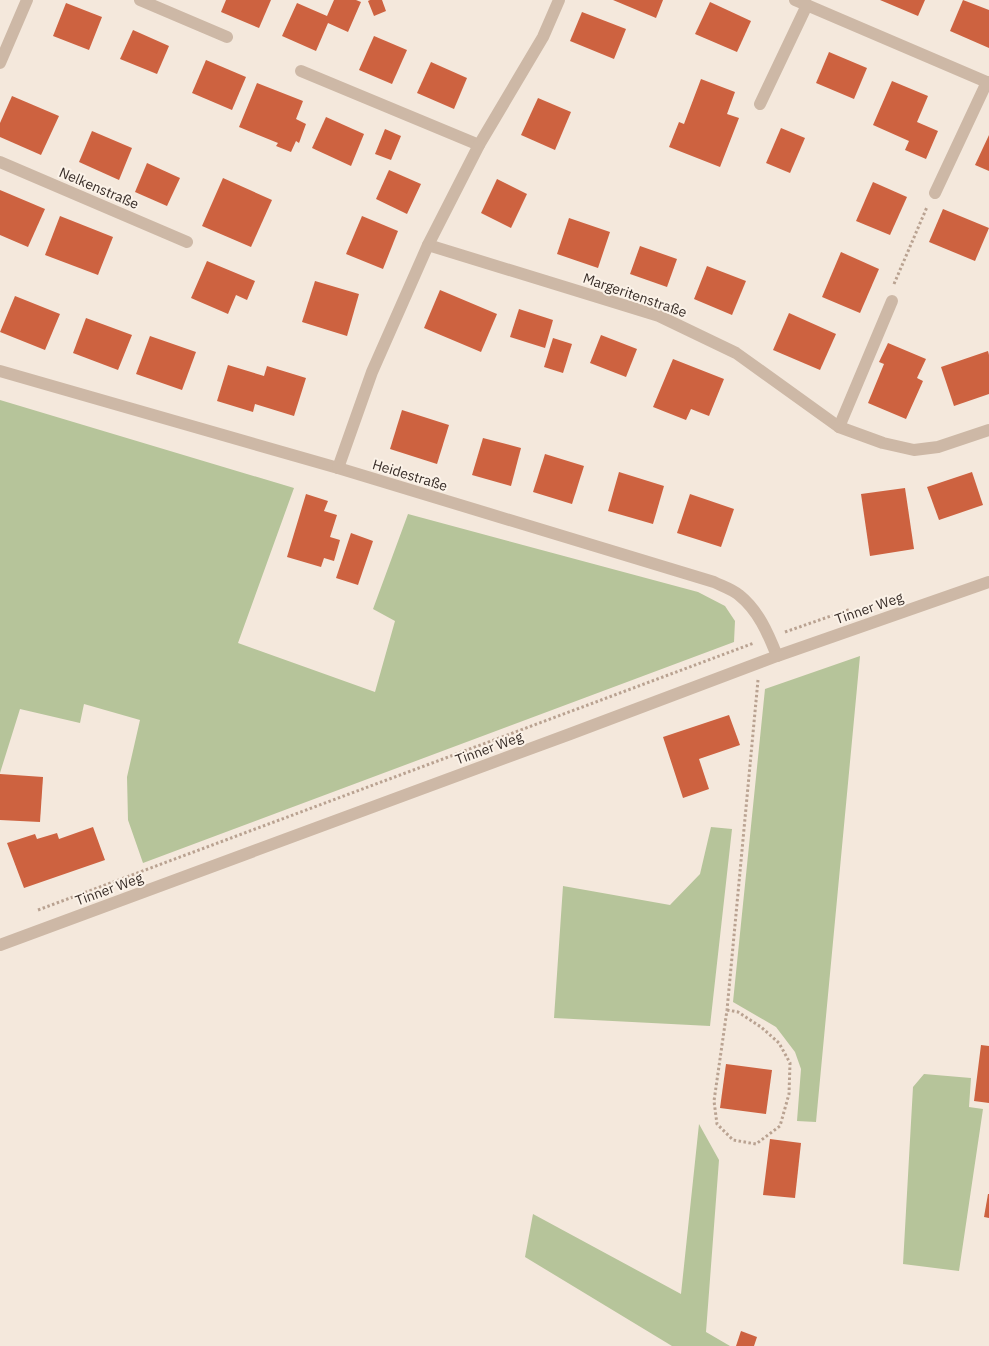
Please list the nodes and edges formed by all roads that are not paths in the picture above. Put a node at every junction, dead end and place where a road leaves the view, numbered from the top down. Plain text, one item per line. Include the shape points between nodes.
1 (27, 0) edge
2 (140, 0) edge
3 (558, 0) edge
4 (801, 2) edge
5 (227, 37) dead end
6 (0, 63) edge
7 (301, 71) dead end
8 (988, 82) edge
9 (760, 104) dead end
10 (479, 145) junction
11 (0, 162) edge
12 (935, 193) road end
13 (187, 242) dead end
14 (428, 245) junction
15 (892, 302) road end
16 (0, 371) edge
17 (839, 427) junction
18 (989, 430) edge
19 (338, 468) junction
20 (989, 582) edge
21 (777, 656) junction
22 (0, 945) edge

1 - 6 street
2 - 5 street
3 - 10 street via 543,37
4 - 8 street
4 - 9 street
7 - 10 street
8 - 12 street
10 - 14 street
11 - 13 street, Nelkenstraße
14 - 17 street, Margeritenstraße via 659,316 736,353
14 - 19 street via 372,372
15 - 17 street
16 - 19 street, Heidestraße
17 - 18 street, Margeritenstraße via 884,444 914,450 938,447
19 - 21 street, Heidestraße via 714,582 738,594 755,610
20 - 21 street, Tinner Weg
21 - 22 street, Tinner Weg

